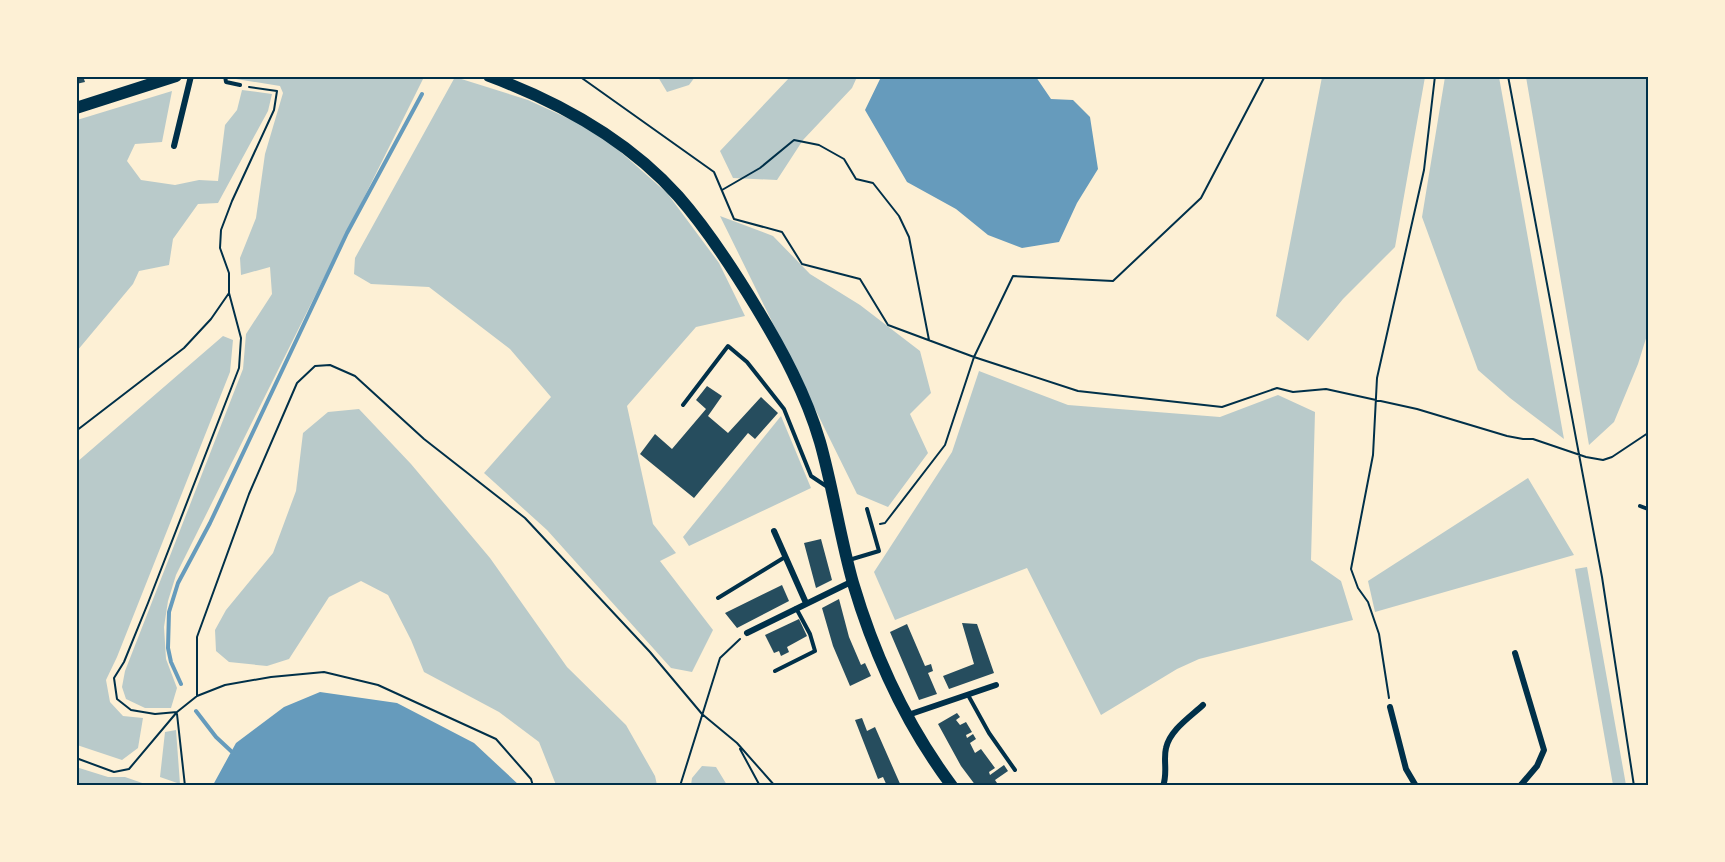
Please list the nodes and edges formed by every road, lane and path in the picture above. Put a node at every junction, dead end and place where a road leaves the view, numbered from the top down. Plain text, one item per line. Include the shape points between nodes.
1 (176, 76) edge
2 (191, 76) edge
3 (225, 76) edge
4 (489, 76) edge
5 (579, 76) edge
6 (1265, 76) edge
7 (1435, 76) edge
8 (1508, 76) edge
9 (240, 85) joint
10 (76, 108) edge
11 (174, 146) dead end
12 (722, 190) junction
13 (229, 293) junction
14 (928, 340) junction
15 (974, 357) junction
16 (1375, 401) junction
17 (684, 405) dead end
18 (76, 431) edge
19 (1648, 433) edge
20 (832, 489) junction
21 (1640, 506) dead end
22 (867, 509) dead end
23 (1648, 509) edge
24 (872, 527) junction
25 (774, 531) dead end
26 (786, 556) junction
27 (848, 560) junction
28 (853, 581) junction
29 (718, 598) dead end
30 (806, 603) junction
31 (796, 608) junction
32 (747, 633) joint
33 (1515, 653) dead end
34 (775, 671) dead end
35 (996, 685) dead end
36 (968, 695) junction
37 (197, 696) junction
38 (1203, 705) dead end
39 (1390, 707) joint
40 (177, 712) junction
41 (702, 714) junction
42 (908, 715) junction
43 (737, 743) junction
44 (76, 758) edge
45 (1015, 770) dead end
46 (185, 786) edge
47 (533, 786) edge
48 (680, 786) edge
49 (760, 786) edge
50 (775, 786) edge
51 (952, 786) edge
52 (1163, 786) edge
53 (1416, 786) edge
54 (1520, 786) edge
55 (1634, 786) edge

1 - 10 main road
2 - 11 street
3 - 9 lane via 226,82
4 - 20 main road via 538,95 592,126 639,159 678,196 721,252 787,360 820,441
5 - 12 path via 714,172
6 - 15 path via 1201,198 1113,280 1013,276
7 - 16 path via 1424,170
8 - 55 path via 1602,577
9 - 13 path via 277,91 274,110 221,230 220,248 229,273
12 - 14 path via 734,219 782,232 802,264 860,279 888,325
12 - 14 path via 760,168 794,140 819,144 844,159 856,179 873,183 899,216 909,237
13 - 18 path via 184,348
13 - 40 path via 241,339 239,368 148,603 114,678 117,699 131,711
14 - 15 path
15 - 16 path via 1078,391 1222,407 1277,388 1293,392 1326,389
15 - 24 path via 945,445 885,523
16 - 19 path via 1417,409 1507,436 1533,439 1586,458 1612,458
16 - 39 path via 1373,455 1351,569 1379,634
17 - 20 lane via 728,346 747,362 784,409 811,476
20 - 27 main road
21 - 23 lane
22 - 24 lane
24 - 27 lane via 879,551
25 - 26 street
26 - 29 lane
26 - 30 street
27 - 28 main road
28 - 30 street
28 - 42 main road via 872,639
30 - 31 street
31 - 32 street
31 - 34 lane via 815,651
32 - 41 path via 720,658
33 - 54 street via 1544,750 1537,766
35 - 36 street
36 - 42 street
36 - 45 lane
37 - 40 path
37 - 41 path via 197,637 249,494 297,383 315,366 330,365 355,376 424,439 525,518
37 - 47 path via 225,685 324,672 378,685 496,739
38 - 52 street via 1172,735 1166,748
39 - 53 street via 1406,769
40 - 44 path via 129,769 114,772
40 - 46 path
41 - 43 path
41 - 48 path
42 - 51 main road
43 - 49 path
43 - 50 path

